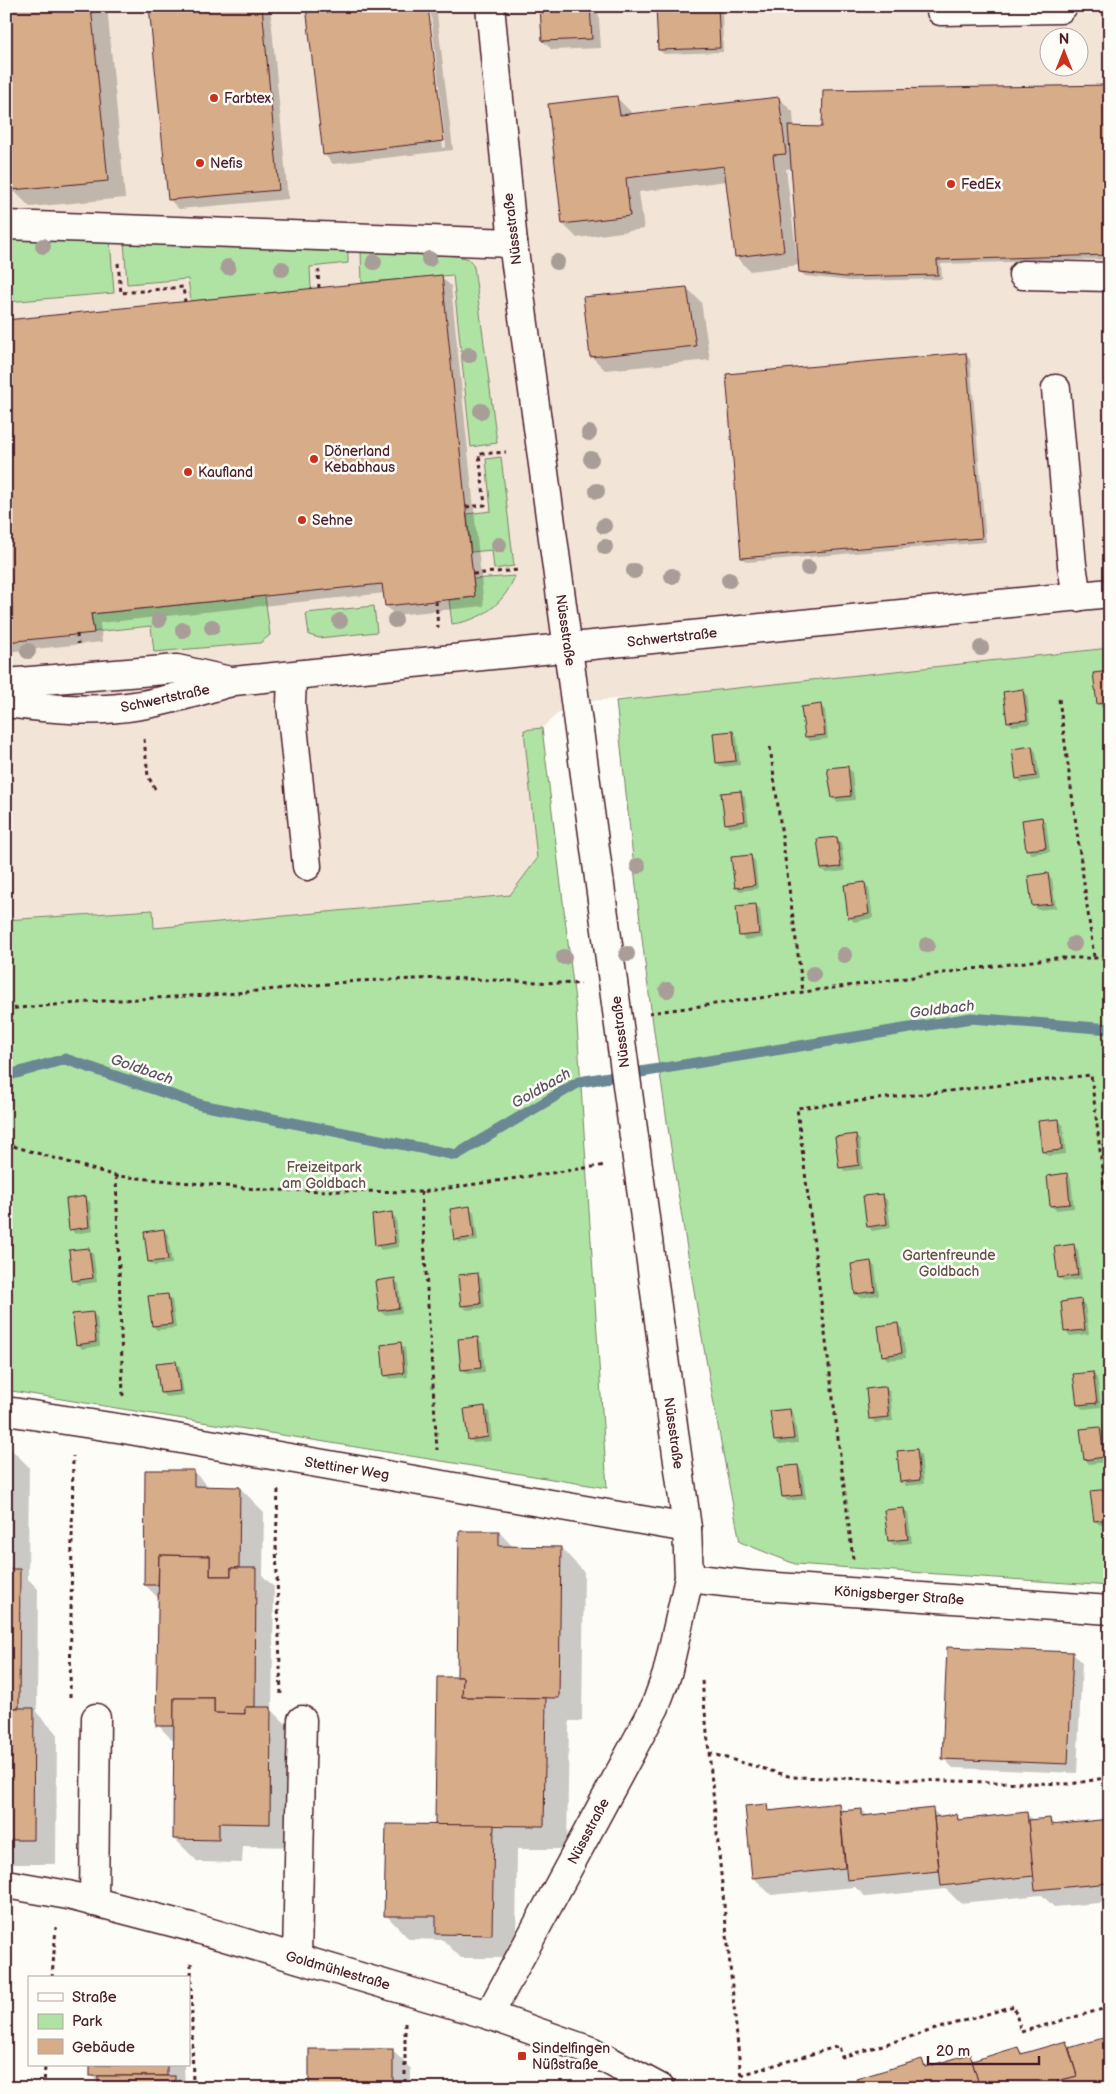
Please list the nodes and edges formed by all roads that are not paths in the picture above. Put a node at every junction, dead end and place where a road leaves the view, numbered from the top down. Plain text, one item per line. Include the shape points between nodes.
1 (490, 6) edge
2 (1063, 6) edge
3 (941, 11) dead end
4 (6, 225) edge
5 (513, 243) junction
6 (1023, 275) dead end
7 (1110, 277) edge
8 (1056, 388) dead end
9 (1110, 593) edge
10 (1077, 597) junction
11 (568, 648) junction
12 (292, 676) junction
13 (234, 682) junction
14 (6, 683) edge
15 (6, 703) edge
16 (307, 866) dead end
17 (6, 1411) edge
18 (686, 1528) junction
19 (689, 1578) junction
20 (1110, 1610) edge
21 (96, 1718) dead end
22 (302, 1720) dead end
23 (6, 1884) edge
24 (94, 1902) junction
25 (297, 1958) junction
26 (489, 2015) junction
27 (660, 2088) edge

1 - 5 street, Nüssstraße
2 - 3 street via 1060,10
4 - 5 street
5 - 11 street, Nüssstraße
6 - 7 street
8 - 10 street
9 - 10 street, Schwertstraße
10 - 11 street, Schwertstraße
11 - 12 street, Schwertstraße
11 - 18 street, Nüssstraße
12 - 13 street, Schwertstraße
12 - 16 street
13 - 14 street, Schwertstraße via 177,669
13 - 15 street, Schwertstraße via 141,706 39,708
17 - 18 street, Stettiner Weg via 440,1483
18 - 19 street, Nüssstraße
19 - 20 street, Königsberger Straße
19 - 26 street, Nüssstraße via 667,1674 655,1707
21 - 24 street
22 - 25 street
23 - 24 street, Goldmühlestraße
24 - 25 street, Goldmühlestraße
25 - 26 street, Goldmühlestraße
26 - 27 street, Goldmühlestraße via 591,2051

